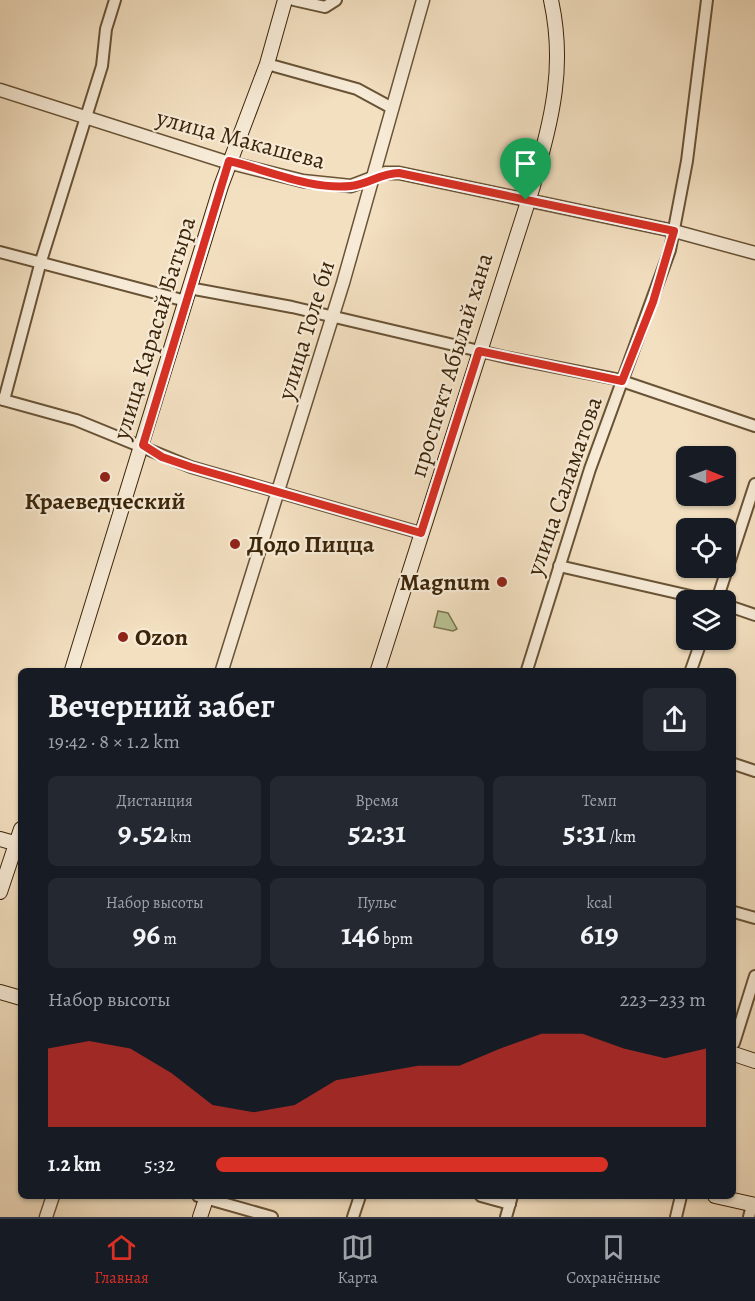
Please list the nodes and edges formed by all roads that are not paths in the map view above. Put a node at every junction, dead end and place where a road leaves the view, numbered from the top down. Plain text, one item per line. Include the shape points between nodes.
1 (115, 0) edge
2 (285, 0) edge
3 (294, 0) edge
4 (336, 0) edge
5 (423, 0) edge
6 (551, 0) edge
7 (707, 0) edge
8 (267, 64) junction
9 (0, 90) edge
10 (392, 108) junction
11 (86, 118) junction
12 (229, 161) junction
13 (373, 178) junction
14 (526, 200) junction
15 (674, 231) junction
16 (0, 252) edge
17 (755, 253) edge
18 (42, 261) junction
19 (187, 294) junction
20 (332, 317) junction
21 (479, 351) junction
22 (622, 381) junction
23 (2, 399) edge
24 (755, 426) edge
25 (143, 445) junction
26 (755, 484) edge
27 (276, 493) junction
28 (421, 533) junction
29 (560, 566) junction
30 (720, 590) edge
31 (676, 593) edge
32 (736, 608) edge
33 (755, 615) edge
34 (698, 650) edge
35 (73, 668) edge
36 (223, 668) edge
37 (383, 668) edge
38 (528, 668) edge
39 (692, 668) edge
40 (736, 765) edge
41 (755, 771) edge
42 (0, 839) edge
43 (18, 844) edge
44 (0, 892) edge
45 (736, 913) edge
46 (755, 918) edge
47 (755, 976) edge
48 (0, 992) edge
49 (18, 997) edge
50 (736, 1037) edge
51 (736, 1055) edge
52 (755, 1061) edge
53 (51, 1199) edge
54 (203, 1199) edge
55 (214, 1199) edge
56 (359, 1199) edge
57 (680, 1199) edge
58 (724, 1199) edge
59 (511, 1200) edge
60 (752, 1209) edge
61 (46, 1217) edge
62 (200, 1217) edge
63 (272, 1217) edge
64 (353, 1217) edge
65 (506, 1217) edge
66 (676, 1217) edge

1 - 11 street via 102,66
2 - 8 main road, улица Карасай Батыра
3 - 4 street via 325,7
5 - 10 street, улица Толе би
6 - 14 main road, проспект Абылай хана via 558,41 553,114
7 - 15 street, улица Саламатова
8 - 10 street via 357,88
8 - 12 main road, улица Карасай Батыра
9 - 11 street, улица Макашева
10 - 13 street, улица Толе би
11 - 12 street, улица Макашева
11 - 18 street
12 - 13 street, улица Макашева via 327,184 351,186
12 - 19 main road, улица Карасай Батыра
13 - 14 street, улица Макашева via 399,173
13 - 20 street, улица Толе би
14 - 15 street, улица Макашева
14 - 21 main road, проспект Абылай хана
15 - 17 street, улица Макашева
15 - 22 street, улица Саламатова via 653,302
16 - 18 street
18 - 19 street
18 - 23 street
19 - 20 street
19 - 25 main road, улица Карасай Батыра
20 - 21 street
20 - 27 street, улица Толе би
21 - 22 street
21 - 28 main road, проспект Абылай хана
22 - 24 street
22 - 29 street, улица Саламатова
23 - 25 street
25 - 27 street via 181,463
25 - 35 main road, улица Карасай Батыра
26 - 30 street
27 - 28 street
27 - 36 street, улица Толе би
28 - 37 main road, проспект Абылай хана
29 - 31 street
29 - 38 street, улица Саламатова
32 - 33 street
34 - 39 street
40 - 41 street
42 - 43 main road
43 - 44 main road
45 - 46 street
47 - 50 street
48 - 49 main road
51 - 52 main road
53 - 61 street
54 - 62 main road
55 - 63 street
56 - 64 street
57 - 66 street
58 - 60 main road
59 - 65 street

